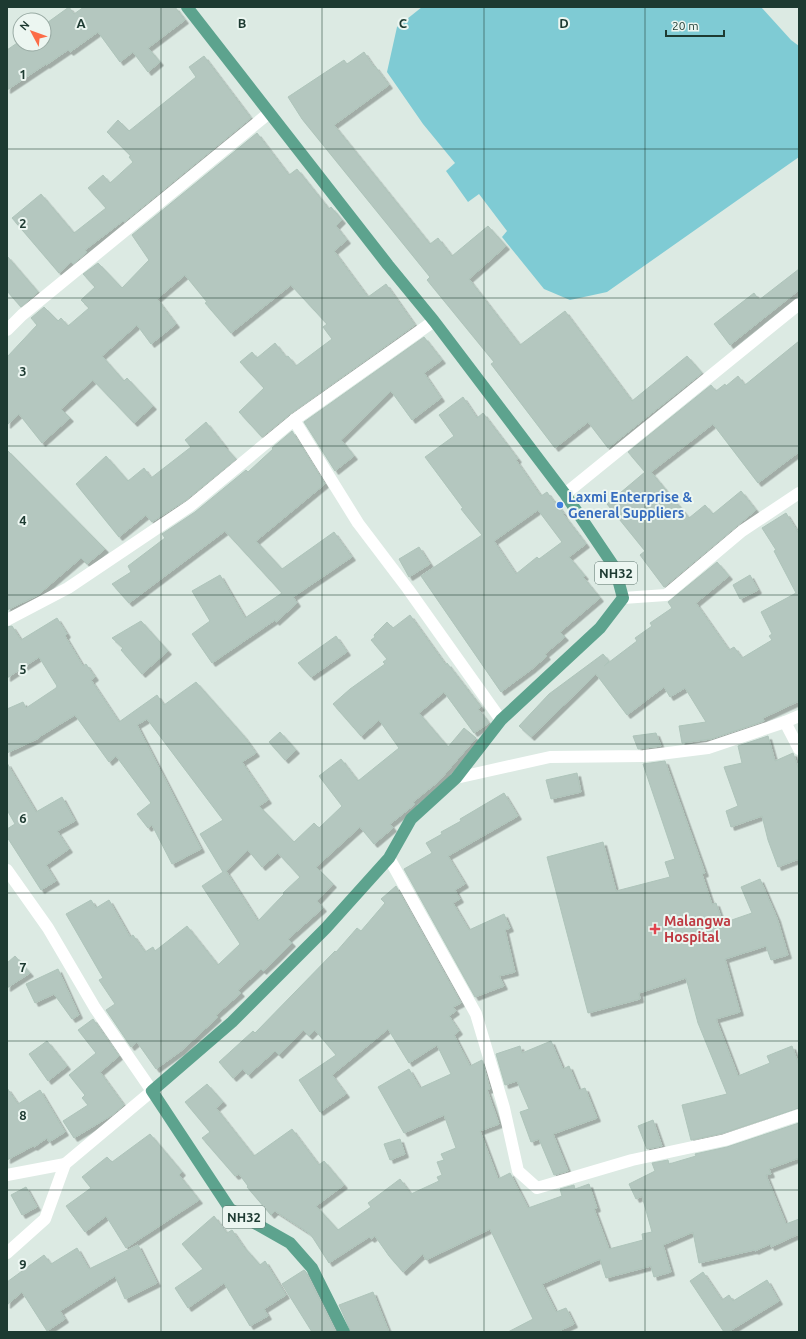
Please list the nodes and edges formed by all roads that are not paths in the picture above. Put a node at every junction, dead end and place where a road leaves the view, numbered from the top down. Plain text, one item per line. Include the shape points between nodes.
1 (187, 7) edge
2 (270, 113) junction
3 (799, 304) edge
4 (434, 321) junction
5 (7, 330) edge
6 (294, 420) junction
7 (799, 492) edge
8 (565, 494) junction
9 (623, 598) junction
10 (7, 620) edge
11 (799, 716) edge
12 (501, 720) junction
13 (785, 722) junction
14 (799, 749) edge
15 (456, 778) junction
16 (389, 858) junction
17 (7, 870) edge
18 (152, 1091) junction
19 (799, 1115) edge
20 (65, 1164) junction
21 (7, 1175) edge
22 (7, 1253) edge
23 (344, 1332) edge

1 - 2 main road, NH32
2 - 4 main road, NH32
2 - 5 street via 22,314
3 - 8 street
4 - 6 street
4 - 8 main road, NH32
6 - 10 street via 190,506 68,588
6 - 12 street via 358,523
7 - 9 street via 742,531 666,595
8 - 9 main road, NH32 via 615,568
9 - 12 main road, NH32 via 600,628
11 - 13 street
12 - 15 main road, NH32
13 - 14 street
13 - 15 street via 708,748 644,756 550,757
15 - 16 main road, NH32 via 411,819
16 - 18 main road, NH32 via 326,928 232,1022
16 - 19 street via 476,1014 504,1108 518,1171 537,1188 632,1160 725,1140
17 - 18 street via 48,928 95,1008
18 - 20 street
18 - 23 main road, NH32 via 230,1209 290,1242 312,1268
20 - 21 street
20 - 22 street via 45,1219

